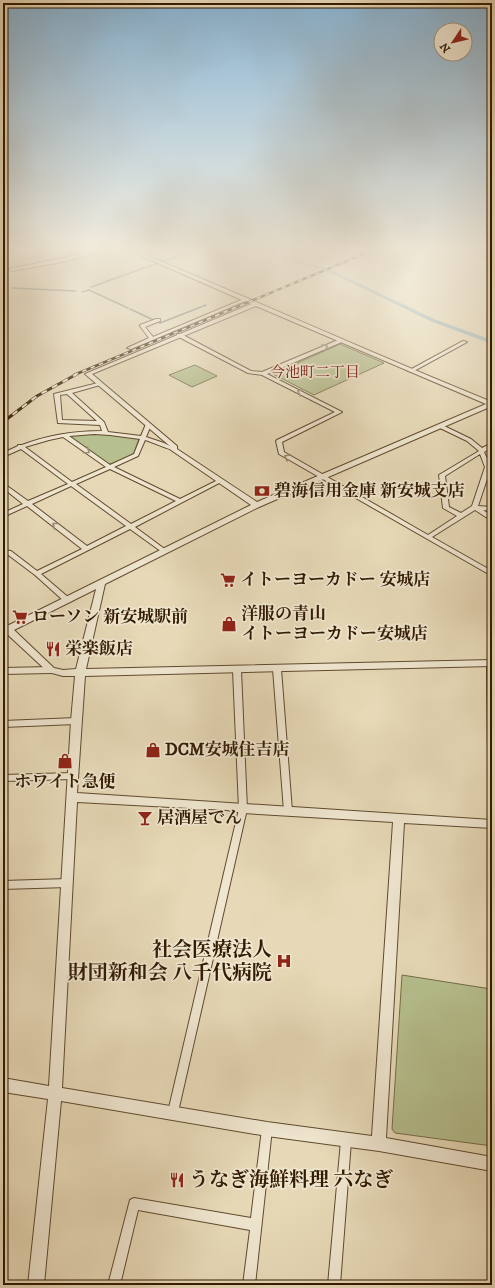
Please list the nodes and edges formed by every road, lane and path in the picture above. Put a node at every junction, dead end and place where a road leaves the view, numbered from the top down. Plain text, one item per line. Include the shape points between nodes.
1 (221, 310) edge
2 (240, 310) edge
3 (273, 310) edge
4 (158, 320) dead end
5 (179, 335) junction
6 (152, 339) junction
7 (340, 341) junction
8 (465, 342) dead end
9 (129, 348) dead end
10 (410, 371) junction
11 (263, 374) junction
12 (98, 384) junction
13 (68, 392) junction
14 (492, 404) edge
15 (102, 423) junction
16 (148, 425) junction
17 (440, 426) junction
18 (105, 432) junction
19 (64, 435) junction
20 (144, 437) junction
21 (20, 446) junction
22 (492, 446) edge
23 (173, 449) junction
24 (481, 450) junction
25 (3, 455) edge
26 (110, 467) junction
27 (321, 476) junction
28 (220, 481) junction
29 (72, 484) junction
30 (3, 485) edge
31 (180, 501) junction
32 (28, 504) junction
33 (256, 505) junction
34 (475, 507) junction
35 (492, 509) edge
36 (3, 515) edge
37 (461, 516) junction
38 (492, 519) edge
39 (130, 527) junction
40 (428, 537) junction
41 (86, 549) junction
42 (3, 552) edge
43 (164, 552) junction
44 (37, 574) junction
45 (492, 574) edge
46 (101, 584) junction
47 (67, 600) junction
48 (5, 629) edge
49 (491, 663) edge
50 (277, 668) junction
51 (50, 670) junction
52 (237, 670) junction
53 (3, 672) edge
54 (80, 674) junction
55 (492, 687) edge
56 (76, 721) junction
57 (3, 724) edge
58 (492, 751) edge
59 (73, 776) junction
60 (3, 778) edge
61 (72, 797) junction
62 (243, 809) junction
63 (288, 811) junction
64 (399, 819) junction
65 (492, 824) edge
66 (68, 883) junction
67 (3, 885) edge
68 (3, 1085) edge
69 (55, 1094) junction
70 (173, 1112) junction
71 (267, 1129) junction
72 (346, 1141) junction
73 (379, 1144) junction
74 (492, 1164) edge
75 (256, 1225) junction
76 (36, 1285) edge
77 (114, 1285) edge
78 (249, 1285) edge
79 (334, 1285) edge

1 - 6 street
2 - 5 street
3 - 7 street
4 - 6 street via 142,326
5 - 11 street via 250,372
5 - 12 street via 88,374
6 - 9 street
7 - 10 street
11 -> 7 street
8 - 10 street
10 - 14 street
27 -> 11 street via 281,453 279,441 339,412
12 - 13 street
12 - 16 street
13 - 15 street
13 - 15 street via 56,394 60,422
14 - 17 street
15 - 18 street
16 - 20 street
16 - 23 street via 175,447
17 - 24 street via 468,440
17 - 27 street
18 - 19 street
18 - 20 street
19 - 21 street
19 -> 26 street
20 - 23 street
20 - 26 street via 136,455
21 - 25 street
21 - 29 street
22 - 24 street
23 - 28 street
24 - 34 street via 488,467
24 - 37 street via 442,475 446,508
26 - 29 street
26 - 31 street
27 - 33 street
27 - 40 street
28 - 31 street
28 - 33 street
29 - 32 street
29 - 39 street
30 - 32 street
31 - 39 street
32 - 36 street
41 -> 32 street
33 - 43 street
34 - 35 street
34 - 37 street
34 - 38 street
37 - 40 street
39 - 41 street
39 - 43 street
40 - 45 street
41 - 44 street
42 - 44 street via 9,552
43 - 46 street
44 - 47 street
46 - 47 street
46 - 54 street
47 - 48 street
48 - 51 street
49 - 50 street
49 - 55 street
50 - 52 street
50 - 63 street
51 - 53 street
51 - 54 street
52 - 54 street
52 - 62 street
54 - 56 street
55 - 58 street
56 - 57 street
56 - 59 street
59 - 60 street
59 - 61 street
61 - 62 street
61 - 66 street
62 - 63 street
62 - 70 street
63 - 64 street
64 - 65 street
64 - 73 street
66 - 67 street
66 - 69 street
68 - 69 street
69 - 70 street
69 - 76 street
70 - 71 street
71 - 72 street
71 - 75 street
72 - 73 street
72 - 79 street
73 - 74 street
75 - 77 street via 134,1204
75 - 78 street

